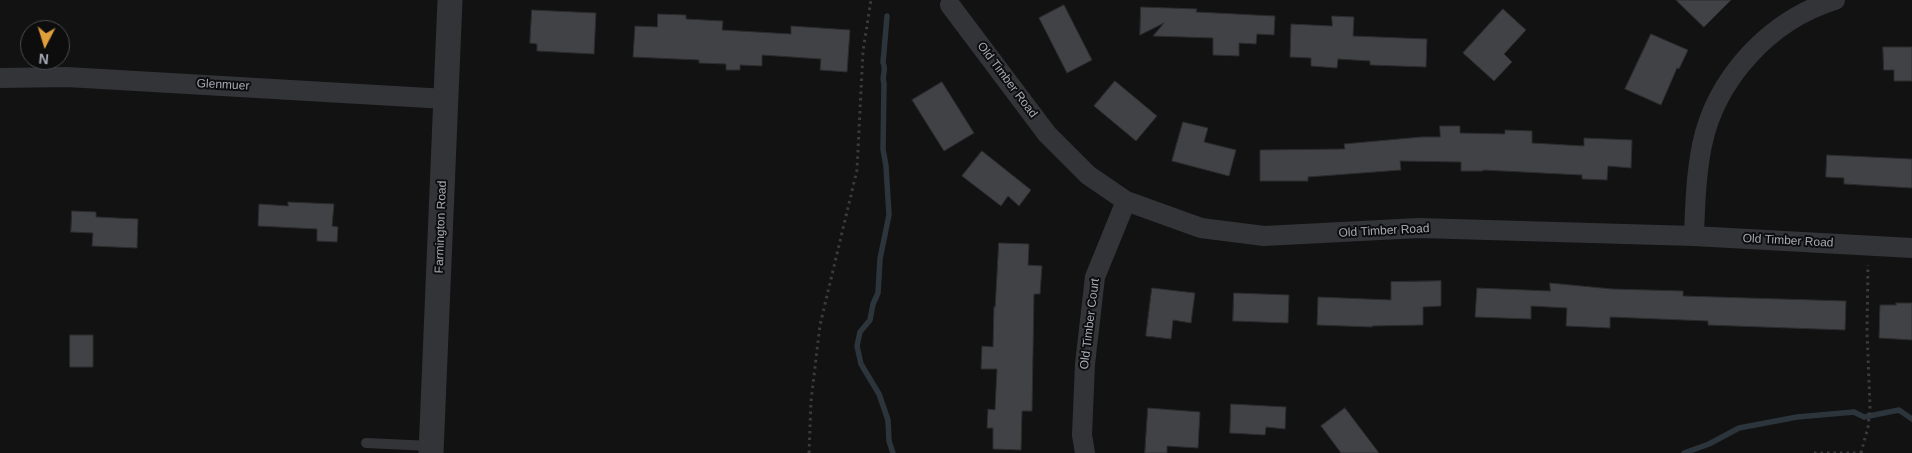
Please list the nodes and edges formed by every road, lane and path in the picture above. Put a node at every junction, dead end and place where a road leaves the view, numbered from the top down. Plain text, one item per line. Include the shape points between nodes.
1 (450, 0) edge
2 (871, 0) edge
3 (1835, 0) edge
4 (950, 2) edge
5 (0, 78) edge
6 (446, 99) junction
7 (1126, 201) junction
8 (1694, 236) junction
9 (1868, 246) junction
10 (1912, 248) edge
11 (366, 443) dead end
12 (431, 450) edge
13 (809, 453) edge
14 (1085, 453) edge
15 (1814, 453) edge
16 (1861, 453) edge

1 - 6 street, Farmington Road
2 - 13 path via 863,51 857,170 820,325 810,401
3 - 8 street via 1802,13 1782,26 1760,43 1731,77 1711,113 1702,144
4 - 7 street, Old Timber Road via 1046,134 1088,175
5 - 6 street, Glenmuer via 77,77
6 - 12 street, Farmington Road
7 - 8 street, Old Timber Road via 1201,228 1264,236 1419,228
7 - 14 street, Old Timber Court via 1095,277 1085,364 1082,436
8 - 9 street, Old Timber Road
9 - 10 street, Old Timber Road
9 - 16 path via 1870,407
11 - 12 lane
15 - 16 path

